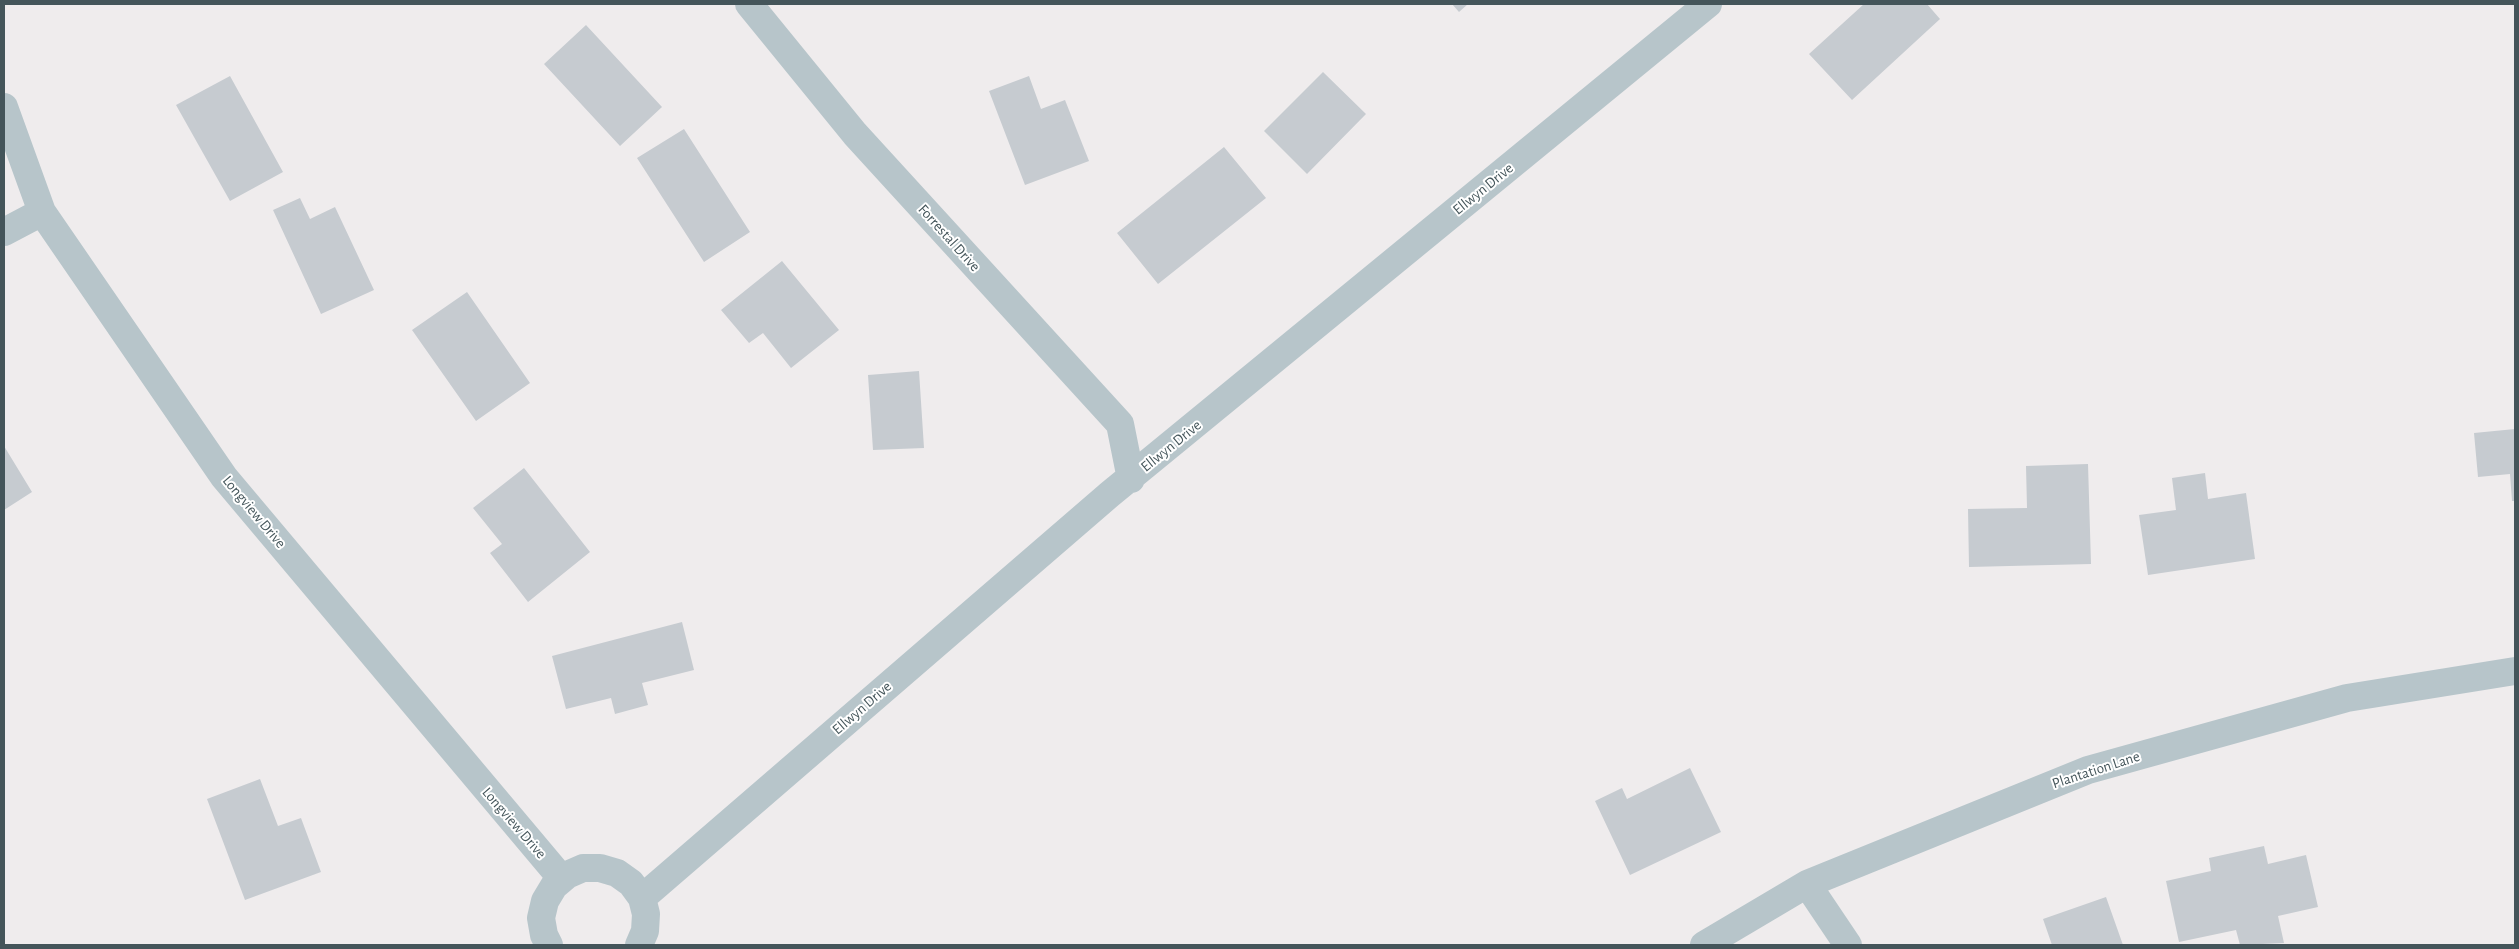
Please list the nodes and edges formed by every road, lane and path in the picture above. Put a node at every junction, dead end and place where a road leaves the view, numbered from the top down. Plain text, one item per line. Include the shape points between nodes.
1 (749, 4) edge
2 (1708, 4) edge
3 (4, 107) edge
4 (42, 212) junction
5 (4, 232) edge
6 (1130, 479) junction
7 (2515, 671) edge
8 (562, 879) junction
9 (1807, 884) junction
10 (642, 898) junction
11 (549, 945) edge
12 (639, 945) edge
13 (1704, 945) edge
14 (1848, 945) edge

1 - 6 street, Forrestal Drive via 855,134 1120,424
2 - 6 street, Ellwyn Drive
3 - 4 street, Longview Drive
4 - 5 street
4 - 8 street, Longview Drive via 224,477
6 - 10 street, Ellwyn Drive
7 - 9 street, Plantation Lane via 2347,698 2088,770
8 - 10 street via 583,868 600,868 617,873 631,883
8 - 11 street via 545,901 541,918
9 - 13 street, Plantation Lane
9 - 14 street
10 - 12 street via 646,914 645,931

